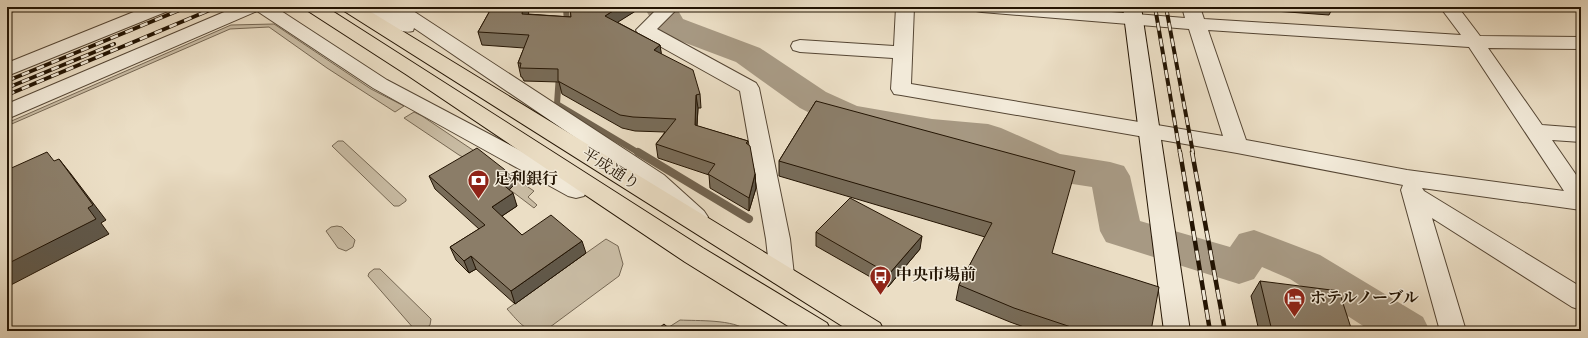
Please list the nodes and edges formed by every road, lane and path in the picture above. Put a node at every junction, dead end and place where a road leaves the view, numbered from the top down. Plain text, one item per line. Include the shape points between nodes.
1 (162, 7) edge
2 (251, 7) edge
3 (263, 7) edge
4 (285, 7) edge
5 (314, 7) edge
6 (350, 7) edge
7 (373, 7) edge
8 (395, 7) edge
9 (670, 7) edge
10 (905, 7) edge
11 (982, 7) edge
12 (1449, 7) edge
13 (1132, 13) edge
14 (1194, 15) edge
15 (1475, 42) junction
16 (1581, 43) edge
17 (454, 46) junction
18 (800, 46) dead end
19 (903, 53) junction
20 (7, 70) edge
21 (414, 71) junction
22 (380, 84) junction
23 (7, 112) edge
24 (1149, 131) junction
25 (1534, 131) junction
26 (1581, 135) edge
27 (1237, 146) junction
28 (1410, 187) junction
29 (1581, 201) edge
30 (716, 235) junction
31 (782, 274) junction
32 (1581, 300) edge
33 (818, 331) edge
34 (871, 331) edge
35 (1177, 331) edge
36 (1453, 331) edge

1 - 20 street
2 - 23 street
3 - 22 street
4 - 22 street via 377,68 385,76
5 - 21 main road, 平成通り
6 - 30 main road, 平成通り
7 - 17 street via 432,43
8 - 17 street
9 - 31 street via 644,30 749,88 778,239
10 - 19 street
11 - 13 street
12 - 15 street
13 - 14 street
13 - 24 street
14 - 15 street
14 - 27 street
15 - 16 street
15 - 25 street
17 - 30 street via 656,181
18 - 19 street
19 - 24 street via 901,89
21 - 22 street via 576,190
21 - 33 main road, 平成通り via 694,255
24 - 27 street
24 - 35 street
25 - 26 street
25 - 29 street
27 - 28 street
28 - 29 street
28 - 32 street
28 - 36 street
30 - 31 main road, 平成通り
31 - 34 main road, 平成通り

